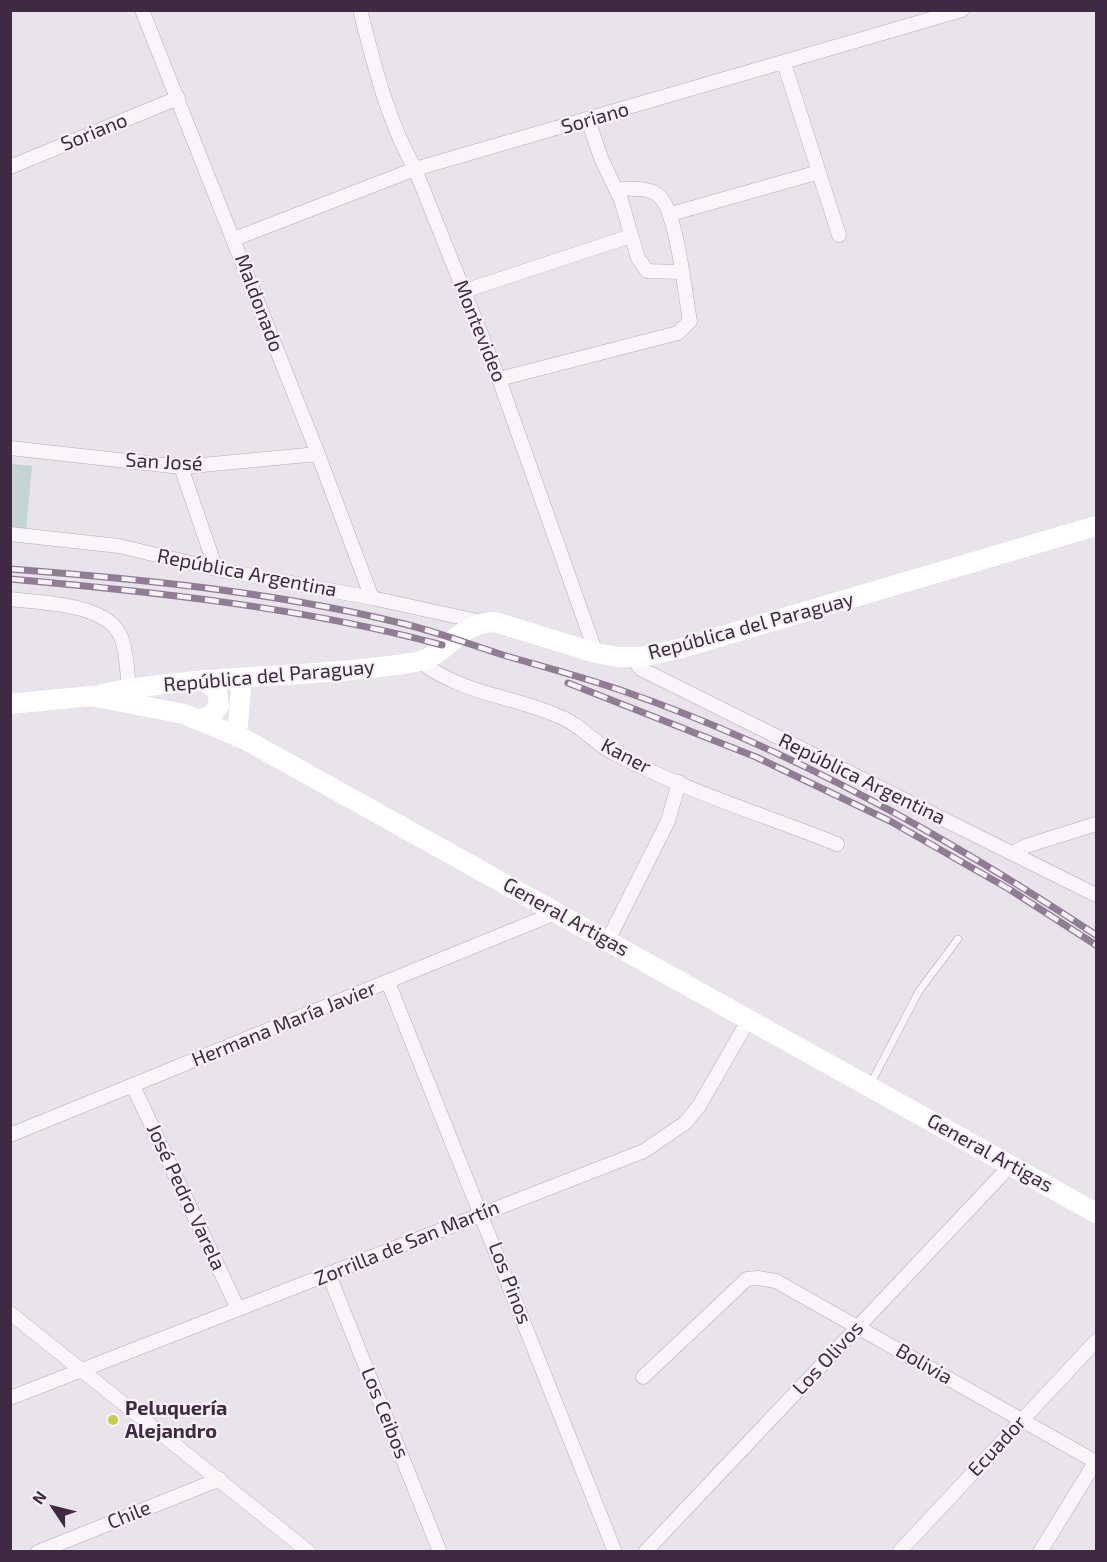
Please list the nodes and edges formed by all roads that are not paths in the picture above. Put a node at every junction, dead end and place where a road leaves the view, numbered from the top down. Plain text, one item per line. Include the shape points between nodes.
1 (142, 10) edge
2 (360, 10) edge
3 (962, 10) edge
4 (784, 63) junction
5 (178, 98) junction
6 (588, 120) junction
7 (10, 167) edge
8 (415, 169) junction
9 (819, 172) junction
10 (616, 189) junction
11 (671, 214) junction
12 (839, 235) dead end
13 (631, 236) junction
14 (234, 239) junction
15 (680, 272) junction
16 (464, 291) junction
17 (499, 379) junction
18 (10, 448) edge
19 (318, 454) junction
20 (182, 467) junction
21 (1096, 526) edge
22 (10, 534) edge
23 (216, 569) junction
24 (372, 598) junction
25 (10, 599) edge
26 (482, 622) junction
27 (596, 653) junction
28 (632, 657) junction
29 (419, 661) junction
30 (262, 675) junction
31 (198, 680) junction
32 (129, 688) junction
33 (241, 690) junction
34 (91, 696) junction
35 (10, 704) edge
36 (219, 704) junction
37 (189, 716) junction
38 (242, 733) junction
39 (679, 782) junction
40 (1096, 824) edge
41 (837, 844) dead end
42 (1013, 853) junction
43 (1096, 895) edge
44 (558, 912) junction
45 (958, 939) dead end
46 (608, 940) junction
47 (388, 982) junction
48 (749, 1019) junction
49 (133, 1086) junction
50 (870, 1086) junction
51 (10, 1135) edge
52 (1011, 1165) junction
53 (482, 1212) junction
54 (1096, 1213) edge
55 (329, 1275) junction
56 (238, 1310) junction
57 (10, 1313) edge
58 (858, 1326) junction
59 (1096, 1341) edge
60 (82, 1370) junction
61 (643, 1377) dead end
62 (10, 1398) edge
63 (1022, 1420) junction
64 (1096, 1461) edge
65 (220, 1479) junction
66 (38, 1551) edge
67 (309, 1551) edge
68 (440, 1551) edge
69 (615, 1551) edge
70 (645, 1551) edge
71 (899, 1551) edge
72 (1040, 1551) edge

1 - 5 street, Maldonado
2 - 8 street, Montevideo via 396,136
3 - 4 street, Soriano
4 - 6 street, Soriano
4 - 9 street
5 - 7 street, Soriano
5 - 14 street, Maldonado
6 - 8 street, Soriano
6 - 10 street
8 - 14 street, Soriano
8 - 16 street, Montevideo
9 - 11 street
9 - 12 street
10 - 11 street via 652,192
10 - 13 street
11 - 15 street
13 - 15 street via 647,271
13 - 16 street
14 - 19 street, Maldonado
15 - 17 street via 690,321 678,333
16 - 17 street, Montevideo
17 - 27 street, Montevideo
18 - 20 street, San José
19 - 20 street, San José
19 - 24 street, Maldonado
20 - 23 street
21 - 28 street, República del Paraguay via 678,649
22 - 23 street, República Argentina via 119,546
23 - 24 street, República Argentina
24 - 26 street, República Argentina
25 - 32 street via 96,612 121,636
26 - 27 street, República del Paraguay via 495,622
26 - 29 street, República del Paraguay
27 - 28 street, República del Paraguay
28 - 42 street, República Argentina via 641,669
29 - 30 street, República del Paraguay
29 - 39 street, Kaner via 439,676 469,689 564,718 610,752
30 - 31 street, República del Paraguay
30 - 33 street
31 - 32 street, República del Paraguay
31 - 36 street via 217,691
31 - 37 street via 185,686 180,695
32 - 34 street, República del Paraguay
33 - 36 street
33 - 38 street
34 - 35 street, General Artigas
34 - 37 street, General Artigas
36 - 37 street via 213,714 203,719
36 - 38 street
37 - 38 street, General Artigas
38 - 44 street, General Artigas
39 - 41 street, Kaner
39 - 46 street via 668,821
40 - 42 street
42 - 43 street, República Argentina
44 - 46 street, General Artigas
44 - 47 street, Hermana María Javier
45 - 50 lane via 919,991
46 - 48 street, General Artigas
47 - 49 street, Hermana María Javier
47 - 53 street, Los Pinos
48 - 50 street, General Artigas
48 - 53 street, Zorrilla de San Martín via 699,1106 667,1137 644,1151
49 - 51 street, Hermana María Javier
49 - 56 street, José Pedro Varela
50 - 52 street, General Artigas
52 - 54 street, General Artigas
52 - 58 street, Los Olivos
53 - 55 street, Zorrilla de San Martín
53 - 69 street, Los Pinos
55 - 56 street, Zorrilla de San Martín
55 - 68 street, Los Ceibos
56 - 60 street, Zorrilla de San Martín
57 - 60 street
58 - 61 street, Bolivia via 776,1281 747,1279
58 - 63 street, Bolivia
58 - 70 street, Los Olivos
59 - 63 street, Ecuador
60 - 62 street, Zorrilla de San Martín
60 - 65 street
63 - 64 street, Bolivia
63 - 71 street, Ecuador
64 - 72 street
65 - 66 street, Chile
65 - 67 street

